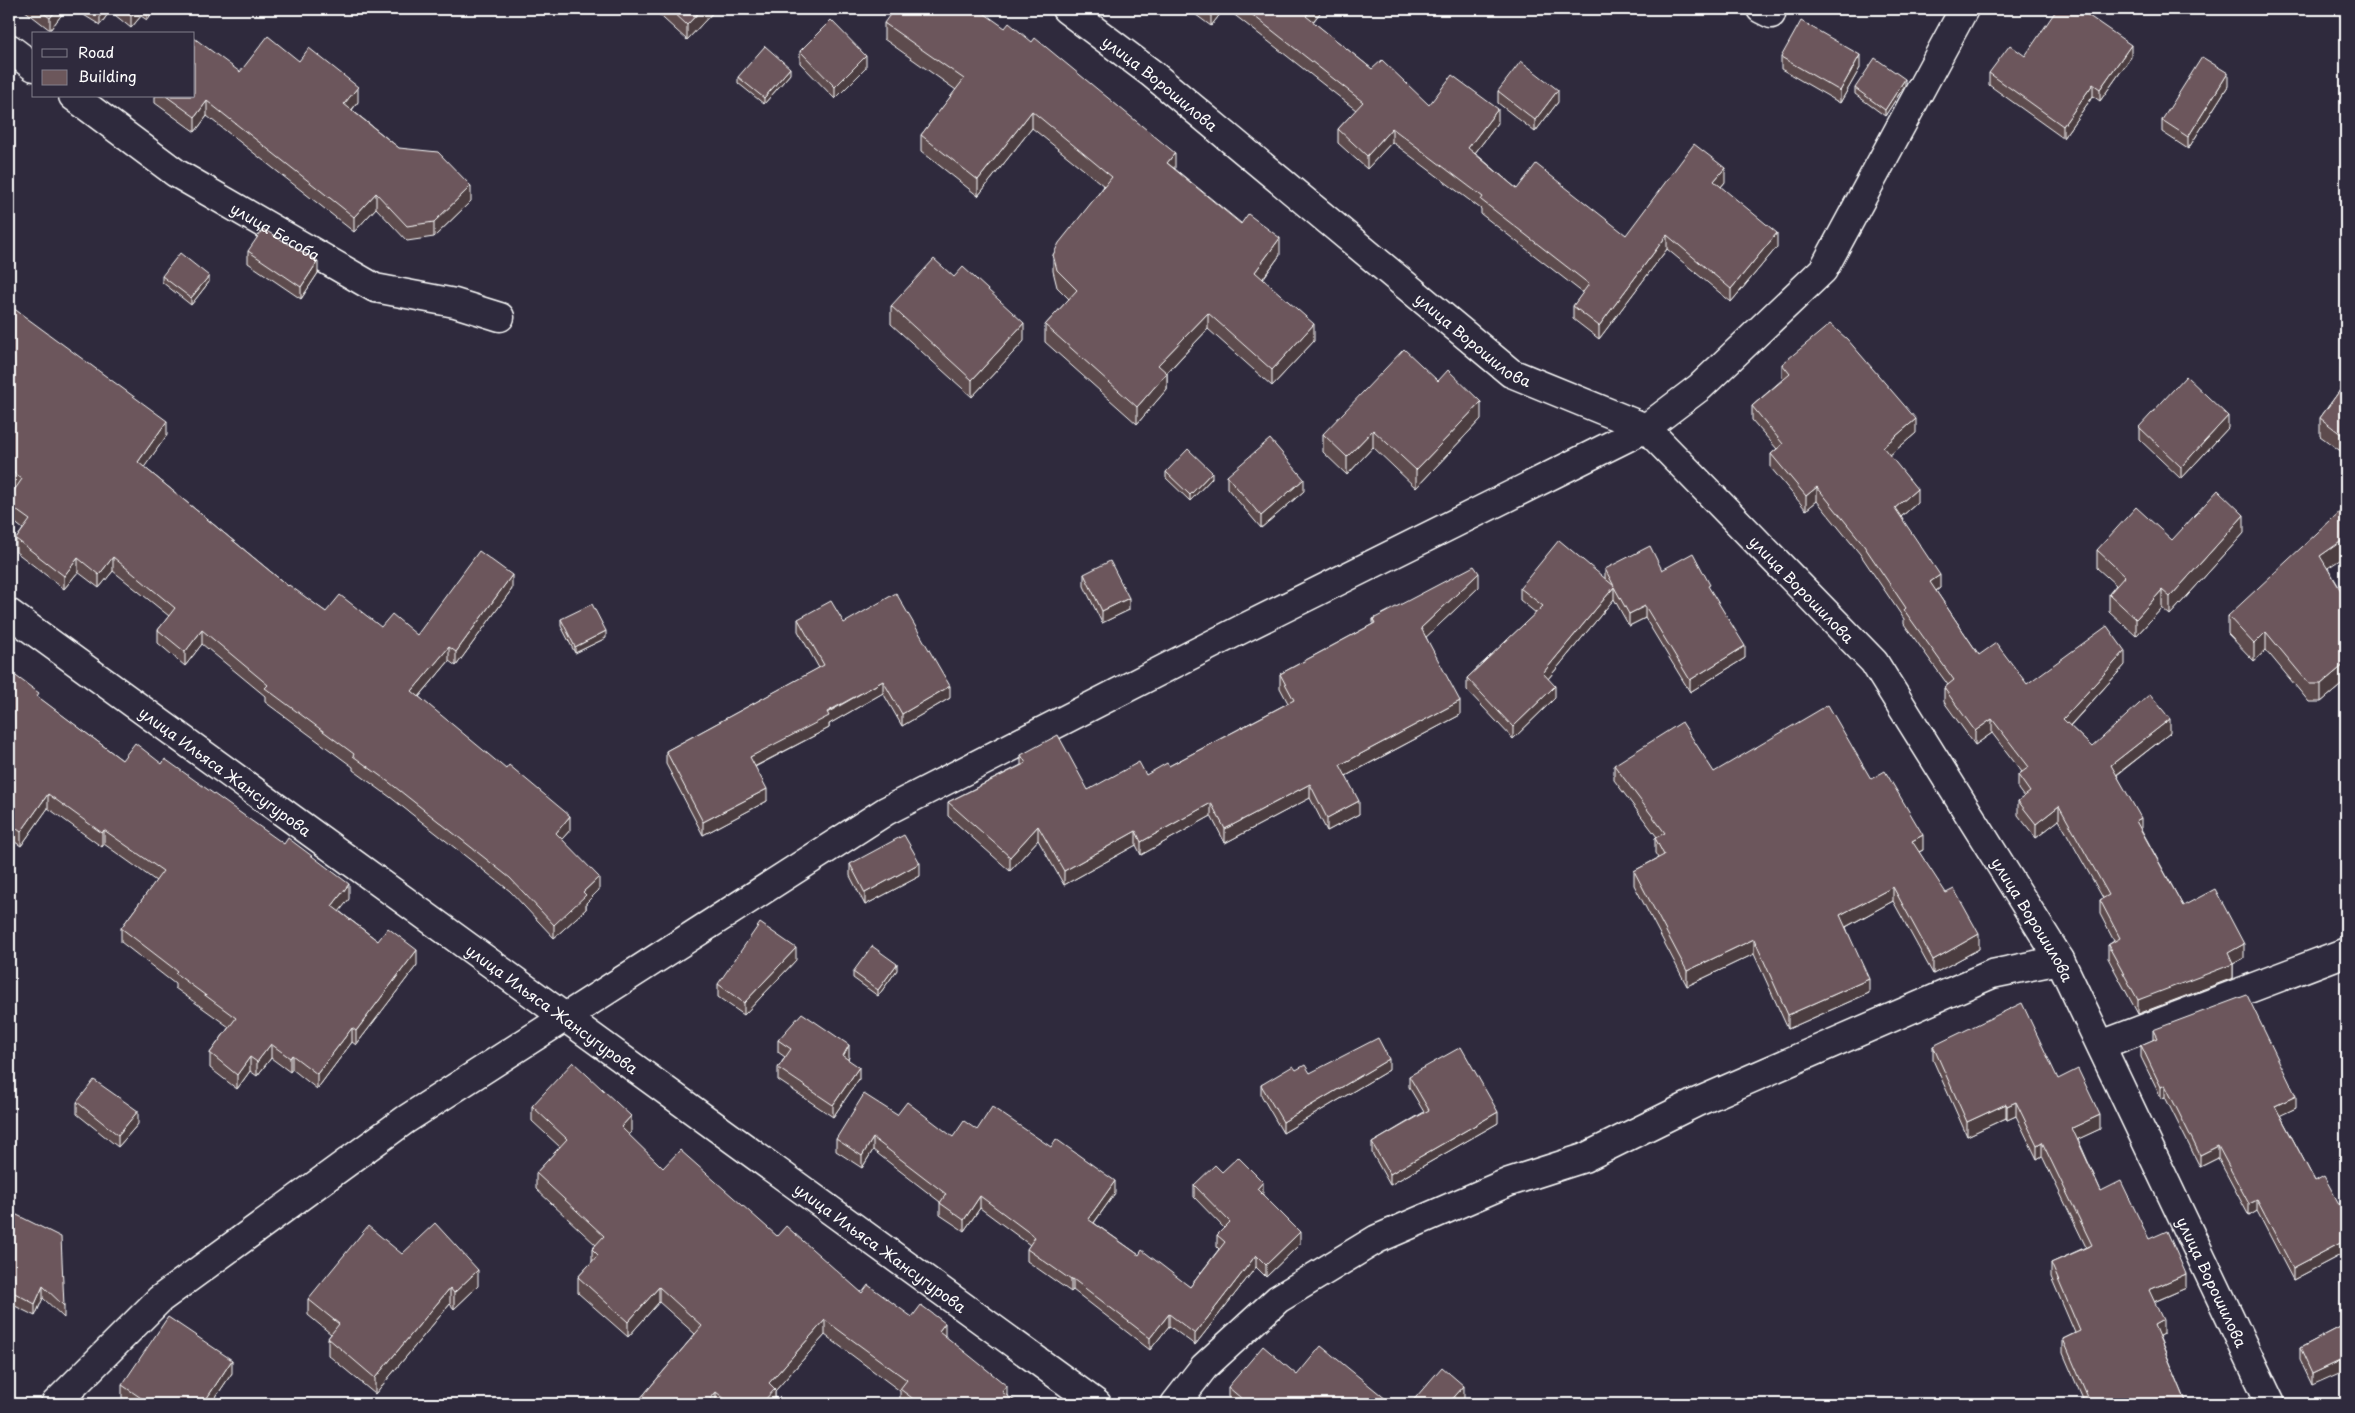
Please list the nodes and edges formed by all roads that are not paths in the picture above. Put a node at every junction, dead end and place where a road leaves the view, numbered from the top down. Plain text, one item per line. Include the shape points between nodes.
1 (1066, 9) edge
2 (1964, 9) edge
3 (9, 48) edge
4 (32, 65) edge
5 (77, 98) edge
6 (500, 317) dead end
7 (1646, 428) junction
8 (9, 613) edge
9 (2346, 952) edge
10 (2060, 960) junction
11 (564, 1017) junction
12 (2101, 1045) junction
13 (55, 1404) edge
14 (1096, 1404) edge
15 (1175, 1404) edge
16 (2271, 1404) edge

1 - 7 street, улица Ворошилова via 1151,73 1512,373
2 - 7 street via 1823,270 1700,387
3 - 4 street
5 - 6 street, улица Бесоба via 176,173 375,288 454,303
7 - 10 street, улица Ворошилова via 1874,662
7 - 11 street via 886,811
8 - 11 street, улица Ильяса Жансугурова
9 - 12 street
10 - 12 street, улица Ворошилова
10 - 15 street via 1992,974 1695,1103 1584,1158 1509,1182 1377,1239 1278,1299 1204,1367
11 - 13 street via 405,1120 160,1299
11 - 14 street, улица Ильяса Жансугурова
12 - 16 street, улица Ворошилова

